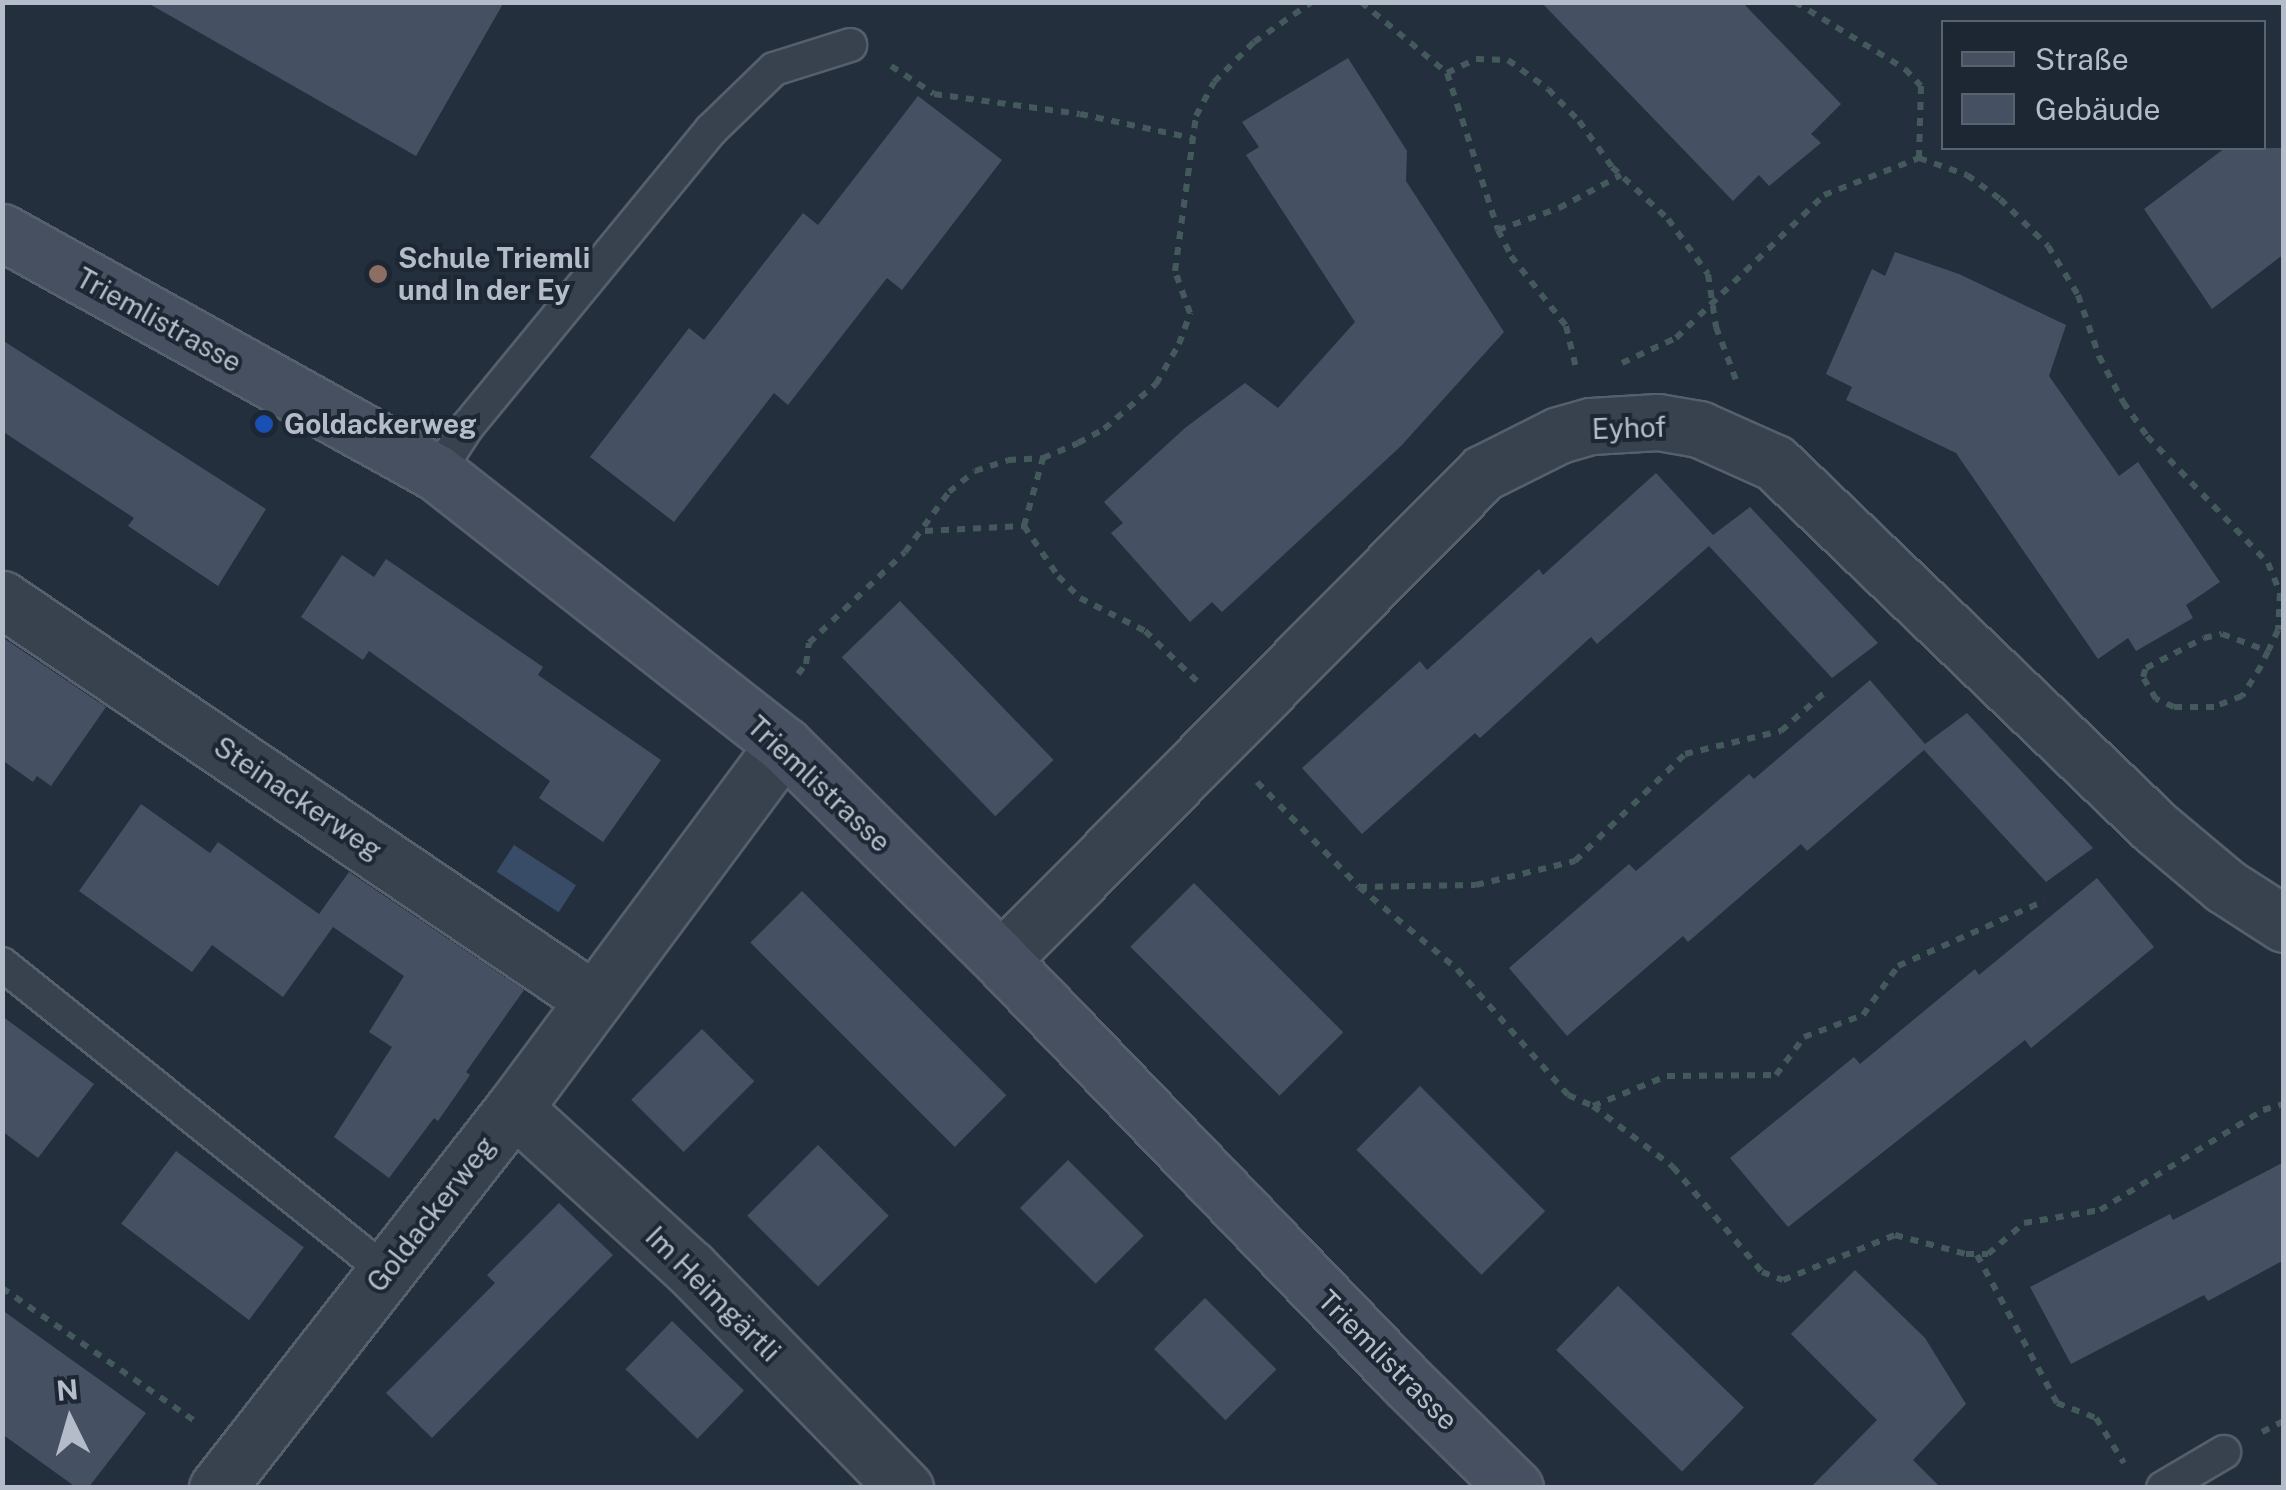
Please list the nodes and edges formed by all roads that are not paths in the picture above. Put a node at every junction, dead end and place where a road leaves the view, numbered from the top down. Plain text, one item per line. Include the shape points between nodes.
1 (850, 45) dead end
2 (2, 232) edge
3 (437, 473) junction
4 (2, 599) edge
5 (784, 744) junction
6 (2284, 924) edge
7 (1001, 960) junction
8 (2, 964) edge
9 (592, 999) junction
10 (514, 1108) junction
11 (385, 1271) junction
12 (2224, 1452) dead end
13 (217, 1488) edge
14 (905, 1488) edge
15 (1515, 1488) edge
16 (2163, 1488) edge

1 - 3 lane via 774,69 711,130 466,427
2 - 3 street, Triemlistrasse
3 - 5 street, Triemlistrasse
4 - 9 street, Steinackerweg
5 - 7 street, Triemlistrasse
5 - 9 street, Goldackerweg
6 - 7 street, Eyhof via 2156,828 1776,463 1698,428 1586,404 1559,435 1483,473
7 - 15 street, Triemlistrasse
8 - 11 lane
9 - 10 street, Goldackerweg
10 - 11 street, Goldackerweg
10 - 14 street, Im Heimgärtli via 690,1268
11 - 13 street, Goldackerweg
12 - 16 lane

